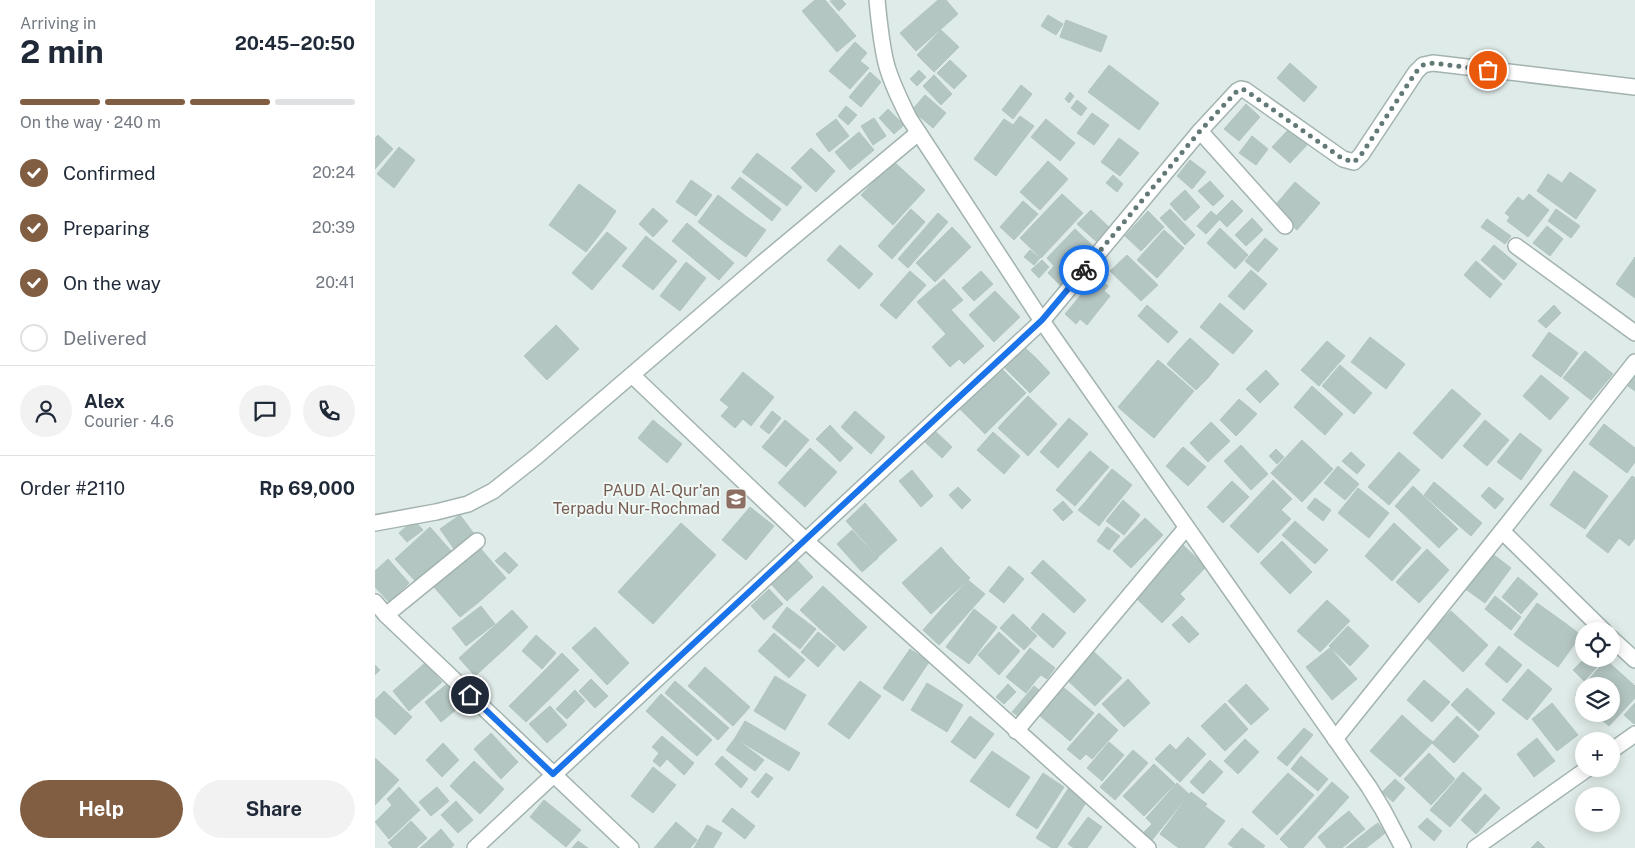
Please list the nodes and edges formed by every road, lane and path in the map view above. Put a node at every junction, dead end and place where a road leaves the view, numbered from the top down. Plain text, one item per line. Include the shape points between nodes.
1 (877, 0) edge
2 (1635, 87) edge
3 (1200, 131) junction
4 (918, 133) junction
5 (1285, 226) dead end
6 (1517, 246) dead end
7 (1042, 320) junction
8 (1635, 333) edge
9 (1635, 362) edge
10 (633, 376) junction
11 (375, 523) edge
12 (1186, 528) junction
13 (1501, 531) junction
14 (805, 540) junction
15 (477, 541) dead end
16 (375, 602) edge
17 (386, 615) junction
18 (1595, 622) edge
19 (1620, 646) edge
20 (1635, 660) edge
21 (1016, 731) junction
22 (1635, 734) edge
23 (1335, 739) junction
24 (1620, 745) edge
25 (553, 774) junction
26 (1576, 777) edge
27 (475, 848) edge
28 (631, 848) edge
29 (1148, 848) edge
30 (1403, 848) edge
31 (1475, 848) edge

1 - 4 street via 886,63
2 - 3 street via 1433,63 1423,65 1354,162 1343,159 1241,89
3 - 5 street
3 - 7 street
4 - 7 street
4 - 10 street
6 - 8 street
7 - 12 street
7 - 14 street
9 - 13 street
10 - 11 street via 493,491 468,504
10 - 14 street
12 - 21 street
12 - 23 street
13 - 18 street
13 - 23 street
14 - 21 street
14 - 25 street
15 - 17 street
16 - 17 street
17 - 25 street
19 - 20 street
21 - 29 street
22 - 24 street
23 - 30 street via 1369,787
25 - 27 street
25 - 28 street
26 - 31 street

